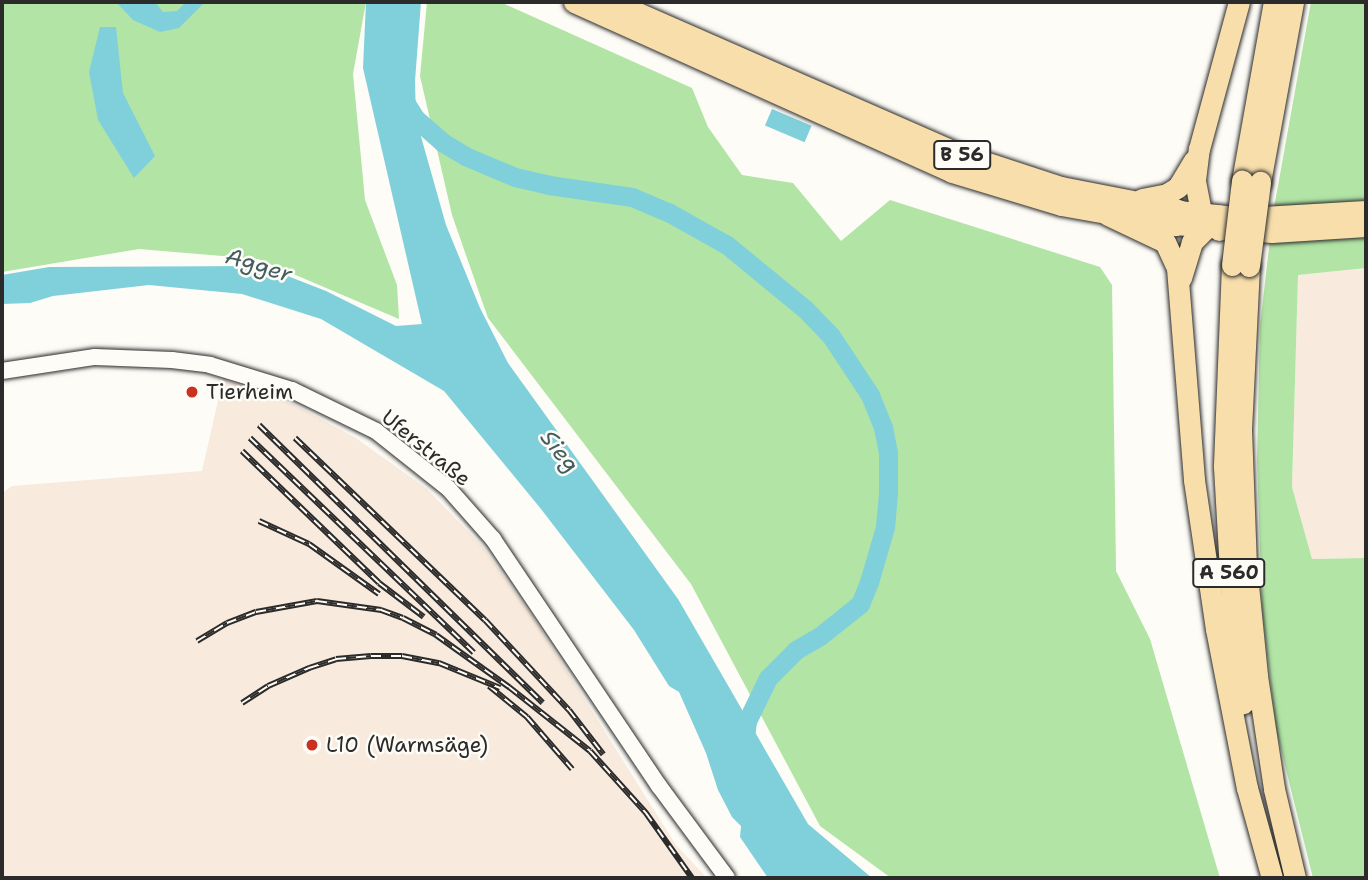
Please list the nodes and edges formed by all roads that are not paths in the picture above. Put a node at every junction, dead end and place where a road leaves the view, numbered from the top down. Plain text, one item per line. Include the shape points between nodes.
1 (574, 2) edge
2 (613, 2) edge
3 (1239, 2) edge
4 (1274, 2) edge
5 (1295, 2) edge
6 (746, 71) junction
7 (1199, 149) junction
8 (1251, 182) junction
9 (1115, 208) junction
10 (1366, 211) edge
11 (1176, 217) joint
12 (1210, 222) junction
13 (1366, 227) edge
14 (1240, 265) junction
15 (1180, 284) junction
16 (2, 371) edge
17 (727, 878) edge
18 (1273, 878) edge
19 (1295, 878) edge

1 - 6 highway, B 56
2 - 6 highway, B 56
3 - 7 highway
4 - 8 highway, A 560
5 - 8 highway, A 560
6 - 9 highway, B 56 via 951,173 1011,192
7 - 9 highway via 1178,187
7 - 12 highway via 1195,193
8 - 14 highway, A 560, bridge
9 - 11 highway, B 56
9 - 15 highway via 1165,242
10 - 12 main road, B 56
11 - 12 main road, B 56
12 - 13 main road, B 56 via 1272,233
12 - 15 highway via 1188,251
14 - 18 highway, A 560 via 1224,467 1229,568 1239,680
14 - 19 highway, A 560 via 1246,565 1272,776
15 - 18 highway via 1190,443 1216,629 1247,788
16 - 17 street, Uferstraße via 95,357 210,366 292,390 376,431 448,488 493,539 659,786

